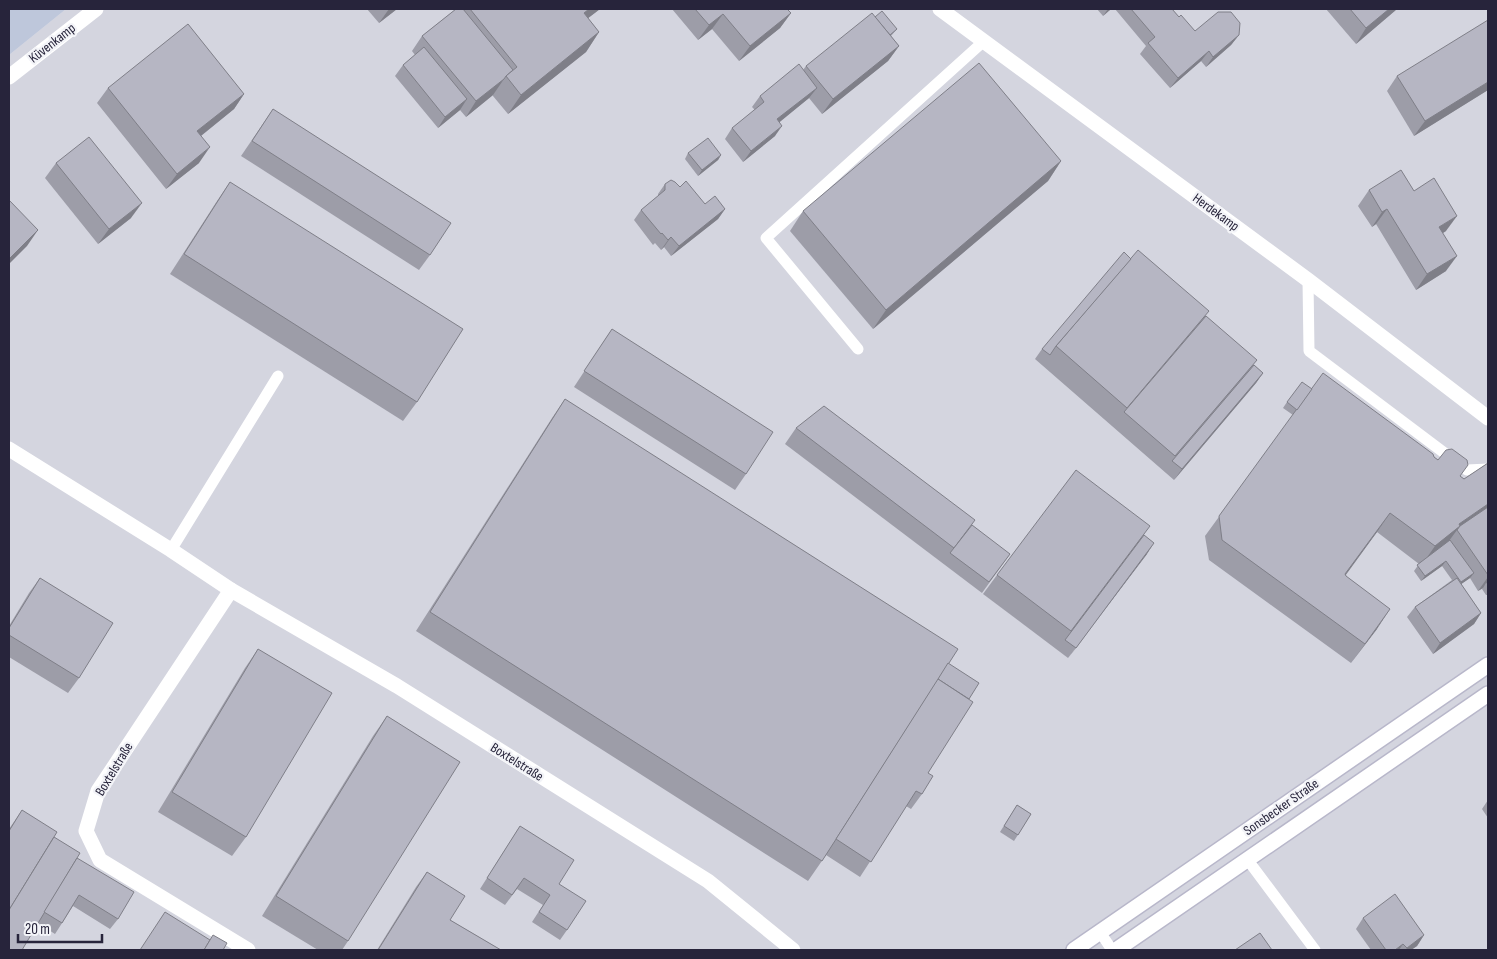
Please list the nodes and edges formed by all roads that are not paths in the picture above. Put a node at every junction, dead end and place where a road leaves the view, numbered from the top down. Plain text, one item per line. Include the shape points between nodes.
1 (96, 9) edge
2 (940, 9) edge
3 (984, 41) junction
4 (9, 77) edge
5 (1308, 280) junction
6 (858, 349) dead end
7 (278, 376) dead end
8 (1488, 418) edge
9 (9, 449) edge
10 (1488, 469) edge
11 (170, 550) junction
12 (230, 590) junction
13 (1488, 665) edge
14 (1488, 694) edge
15 (1247, 859) junction
16 (1100, 932) junction
17 (248, 950) edge
18 (793, 950) edge
19 (1074, 950) edge
20 (1112, 950) edge
21 (1116, 950) edge
22 (1315, 950) edge

1 - 4 street, Küvenkamp
2 - 3 street, Herdekamp
3 - 5 street, Herdekamp
3 - 6 lane via 766,238
5 - 8 street, Herdekamp
5 - 10 lane via 1309,351 1466,470
7 - 11 lane
9 - 11 street, Boxtelstraße
11 - 12 street, Boxtelstraße
12 - 17 street, Boxtelstraße via 98,791 86,831 100,860
12 - 18 street, Boxtelstraße via 397,686 708,881
13 - 16 street, Sonsbecker Straße
14 - 15 street, Sonsbecker Straße
15 - 21 street, Sonsbecker Straße
15 - 22 lane
16 - 19 street, Sonsbecker Straße
16 - 20 lane

